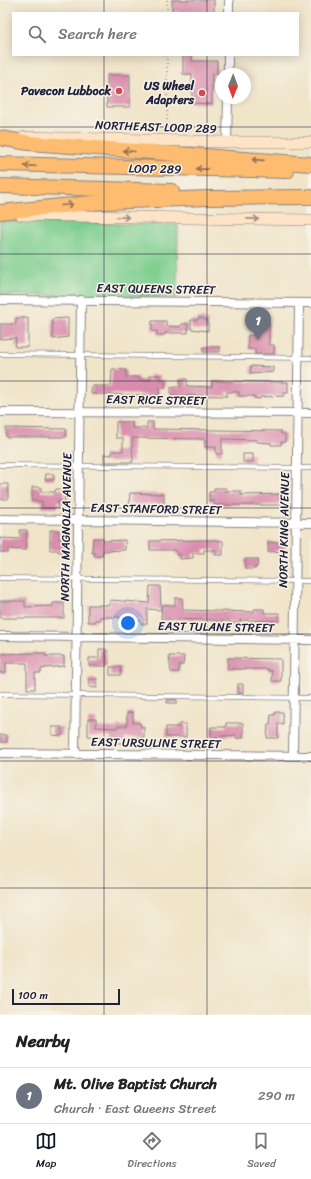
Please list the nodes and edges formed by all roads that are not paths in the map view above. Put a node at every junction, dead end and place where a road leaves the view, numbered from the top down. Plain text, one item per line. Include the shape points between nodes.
1 (229, 0) edge
2 (229, 12) edge
3 (228, 56) edge
4 (228, 68) edge
5 (228, 104) edge
6 (0, 137) edge
7 (227, 142) junction
8 (311, 142) edge
9 (0, 164) edge
10 (311, 164) edge
11 (311, 171) edge
12 (0, 186) edge
13 (311, 193) edge
14 (311, 197) edge
15 (0, 213) edge
16 (311, 220) edge
17 (0, 300) edge
18 (80, 300) junction
19 (299, 303) junction
20 (311, 303) edge
21 (0, 354) edge
22 (80, 355) junction
23 (298, 358) junction
24 (311, 358) edge
25 (79, 411) junction
26 (0, 412) edge
27 (297, 413) junction
28 (311, 413) edge
29 (0, 465) edge
30 (78, 465) junction
31 (297, 468) junction
32 (311, 468) edge
33 (0, 519) edge
34 (78, 520) junction
35 (296, 523) junction
36 (311, 523) edge
37 (0, 578) edge
38 (77, 580) junction
39 (295, 581) junction
40 (311, 581) edge
41 (0, 636) edge
42 (76, 637) junction
43 (294, 640) junction
44 (311, 640) edge
45 (0, 694) edge
46 (75, 695) junction
47 (294, 697) junction
48 (311, 698) edge
49 (0, 753) edge
50 (75, 754) junction
51 (293, 756) junction
52 (311, 756) edge

1 - 2 street
3 - 4 street
5 - 7 street
6 - 7 main road, NORTHEAST LOOP 289
10 -> 6 highway via 29,143
7 - 8 main road, NORTHEAST LOOP 289
11 -> 9 highway, LOOP 289
12 - 13 highway, LOOP 289
15 -> 14 highway via 110,202
15 -> 16 main road
17 - 18 street, EAST QUEENS STREET
18 - 19 street, EAST QUEENS STREET
18 - 22 street, NORTH MAGNOLIA AVENUE
19 - 20 street, EAST QUEENS STREET
19 - 23 street, NORTH KING AVENUE
21 - 22 lane
22 - 23 lane
22 - 25 street, NORTH MAGNOLIA AVENUE
23 - 24 lane
23 - 27 street, NORTH KING AVENUE
25 - 26 street, EAST RICE STREET
25 - 27 street, EAST RICE STREET
25 - 30 street, NORTH MAGNOLIA AVENUE
27 - 28 street, EAST RICE STREET
27 - 31 street, NORTH KING AVENUE
29 - 30 lane
30 - 31 lane
30 - 34 street, NORTH MAGNOLIA AVENUE
31 - 32 lane
31 - 35 street, NORTH KING AVENUE
33 - 34 street, EAST STANFORD STREET
34 - 35 street, EAST STANFORD STREET
34 - 38 street, NORTH MAGNOLIA AVENUE
35 - 36 street, EAST STANFORD STREET
35 - 39 street, NORTH KING AVENUE
37 - 38 lane
38 - 39 lane
38 - 42 street, NORTH MAGNOLIA AVENUE
39 - 40 lane
39 - 43 street, NORTH KING AVENUE
41 - 42 street, EAST TULANE STREET
42 - 43 street, EAST TULANE STREET
42 - 46 street, NORTH MAGNOLIA AVENUE
43 - 44 street, EAST TULANE STREET
43 - 47 street, NORTH KING AVENUE
45 - 46 lane
46 - 47 lane
46 - 50 street, NORTH MAGNOLIA AVENUE
47 - 48 lane
47 - 51 street, NORTH KING AVENUE
49 - 50 street, EAST URSULINE STREET
50 - 51 street, EAST URSULINE STREET
51 - 52 street, EAST URSULINE STREET

